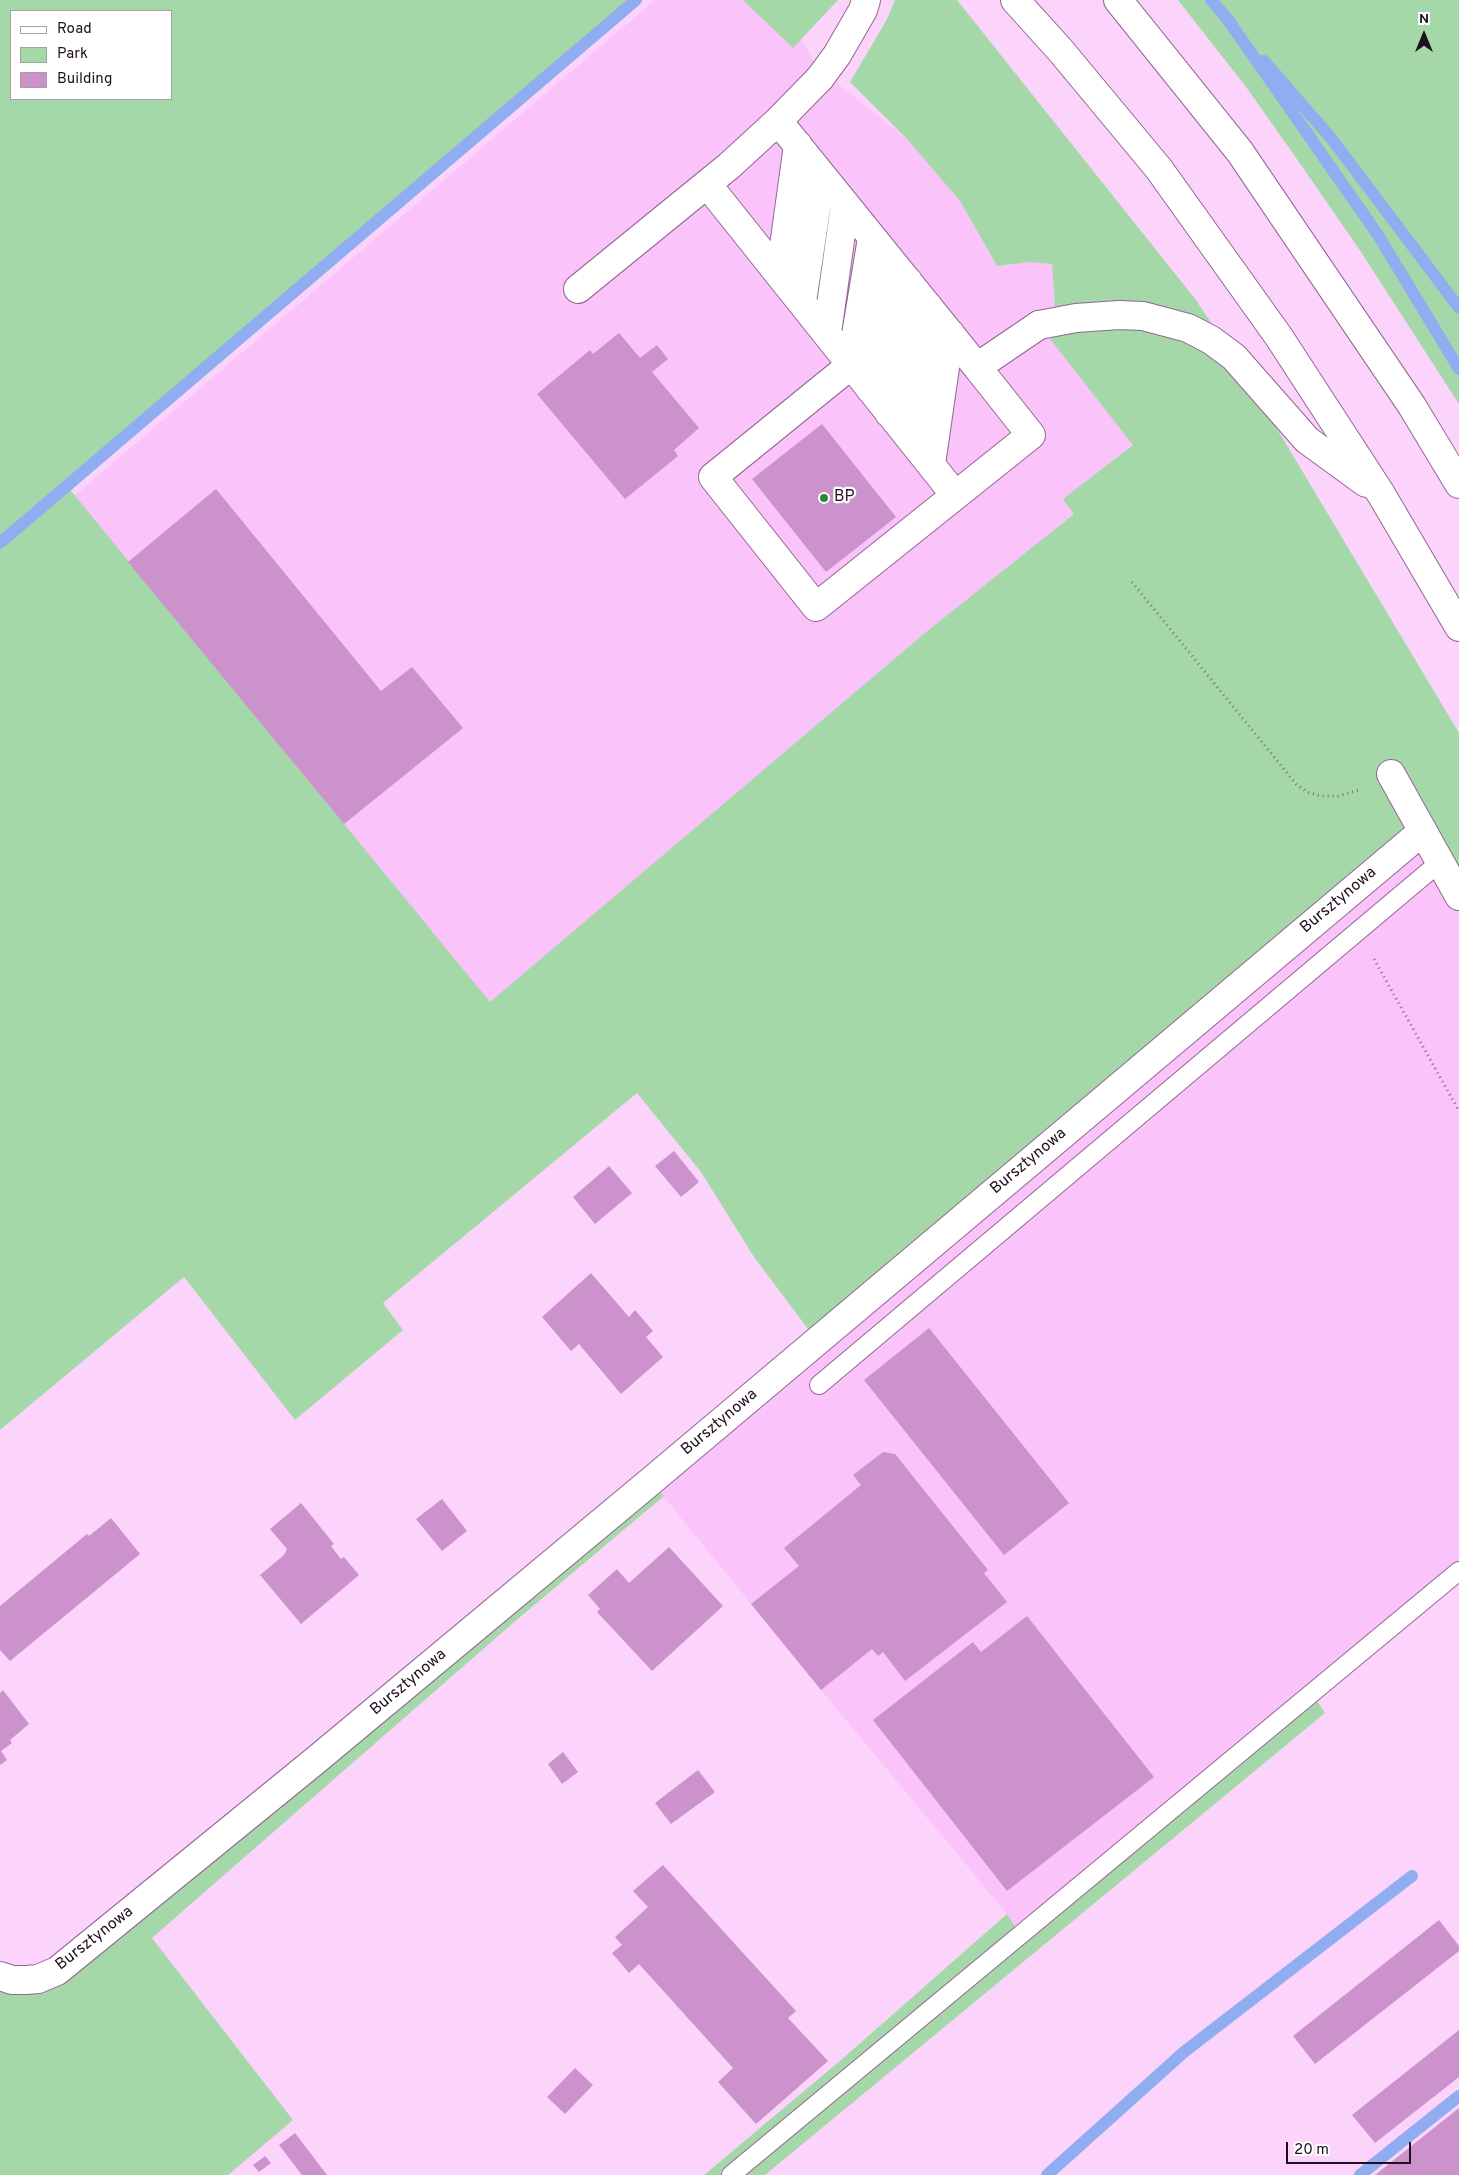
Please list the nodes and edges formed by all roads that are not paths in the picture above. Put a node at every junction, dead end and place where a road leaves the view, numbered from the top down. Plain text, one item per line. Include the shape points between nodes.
1 (866, 0) edge
2 (1015, 0) edge
3 (1118, 0) edge
4 (778, 121) junction
5 (798, 145) junction
6 (822, 175) junction
7 (707, 184) junction
8 (846, 204) junction
9 (880, 248) junction
10 (780, 275) junction
11 (908, 282) junction
12 (578, 289) dead end
13 (802, 302) junction
14 (928, 306) junction
15 (827, 334) junction
16 (950, 334) junction
17 (851, 365) junction
18 (977, 367) junction
19 (870, 389) junction
20 (889, 412) junction
21 (907, 435) junction
22 (931, 464) junction
23 (1459, 484) edge
24 (1381, 494) junction
25 (955, 495) junction
26 (1459, 627) edge
27 (1391, 774) road end
28 (1423, 831) junction
29 (1440, 862) junction
30 (1459, 896) edge
31 (819, 1385) dead end
32 (1459, 1571) edge
33 (0, 1976) edge
34 (731, 2175) edge

1 - 4 main road via 837,55 820,78
2 - 24 main road via 1159,169 1279,337
3 - 23 main road via 1240,152 1412,406
4 - 5 main road
4 - 7 main road
5 - 6 main road
5 - 10 main road
6 - 8 main road
6 - 13 main road
7 - 10 main road
7 - 12 main road
8 - 9 main road
8 - 15 main road
9 - 11 main road
9 - 17 main road
9 - 19 main road
10 - 13 main road
11 - 14 main road
11 - 20 main road
13 - 15 main road
14 - 16 main road
14 - 21 main road
15 - 17 main road
16 - 18 main road
16 - 22 main road
17 - 19 main road
17 - 25 main road via 713,477 816,607
18 - 24 main road via 1039,325 1076,318 1143,316 1188,328 1234,357 1307,440
18 - 25 main road via 1031,435
19 - 20 main road
20 - 21 main road
21 - 22 main road
22 - 25 main road
24 - 26 main road
27 - 28 main road
28 - 29 main road
28 - 33 main road, Bursztynowa via 309,1767 57,1971 38,1979 12,1980
29 - 30 main road
29 - 31 lane
32 - 34 lane

